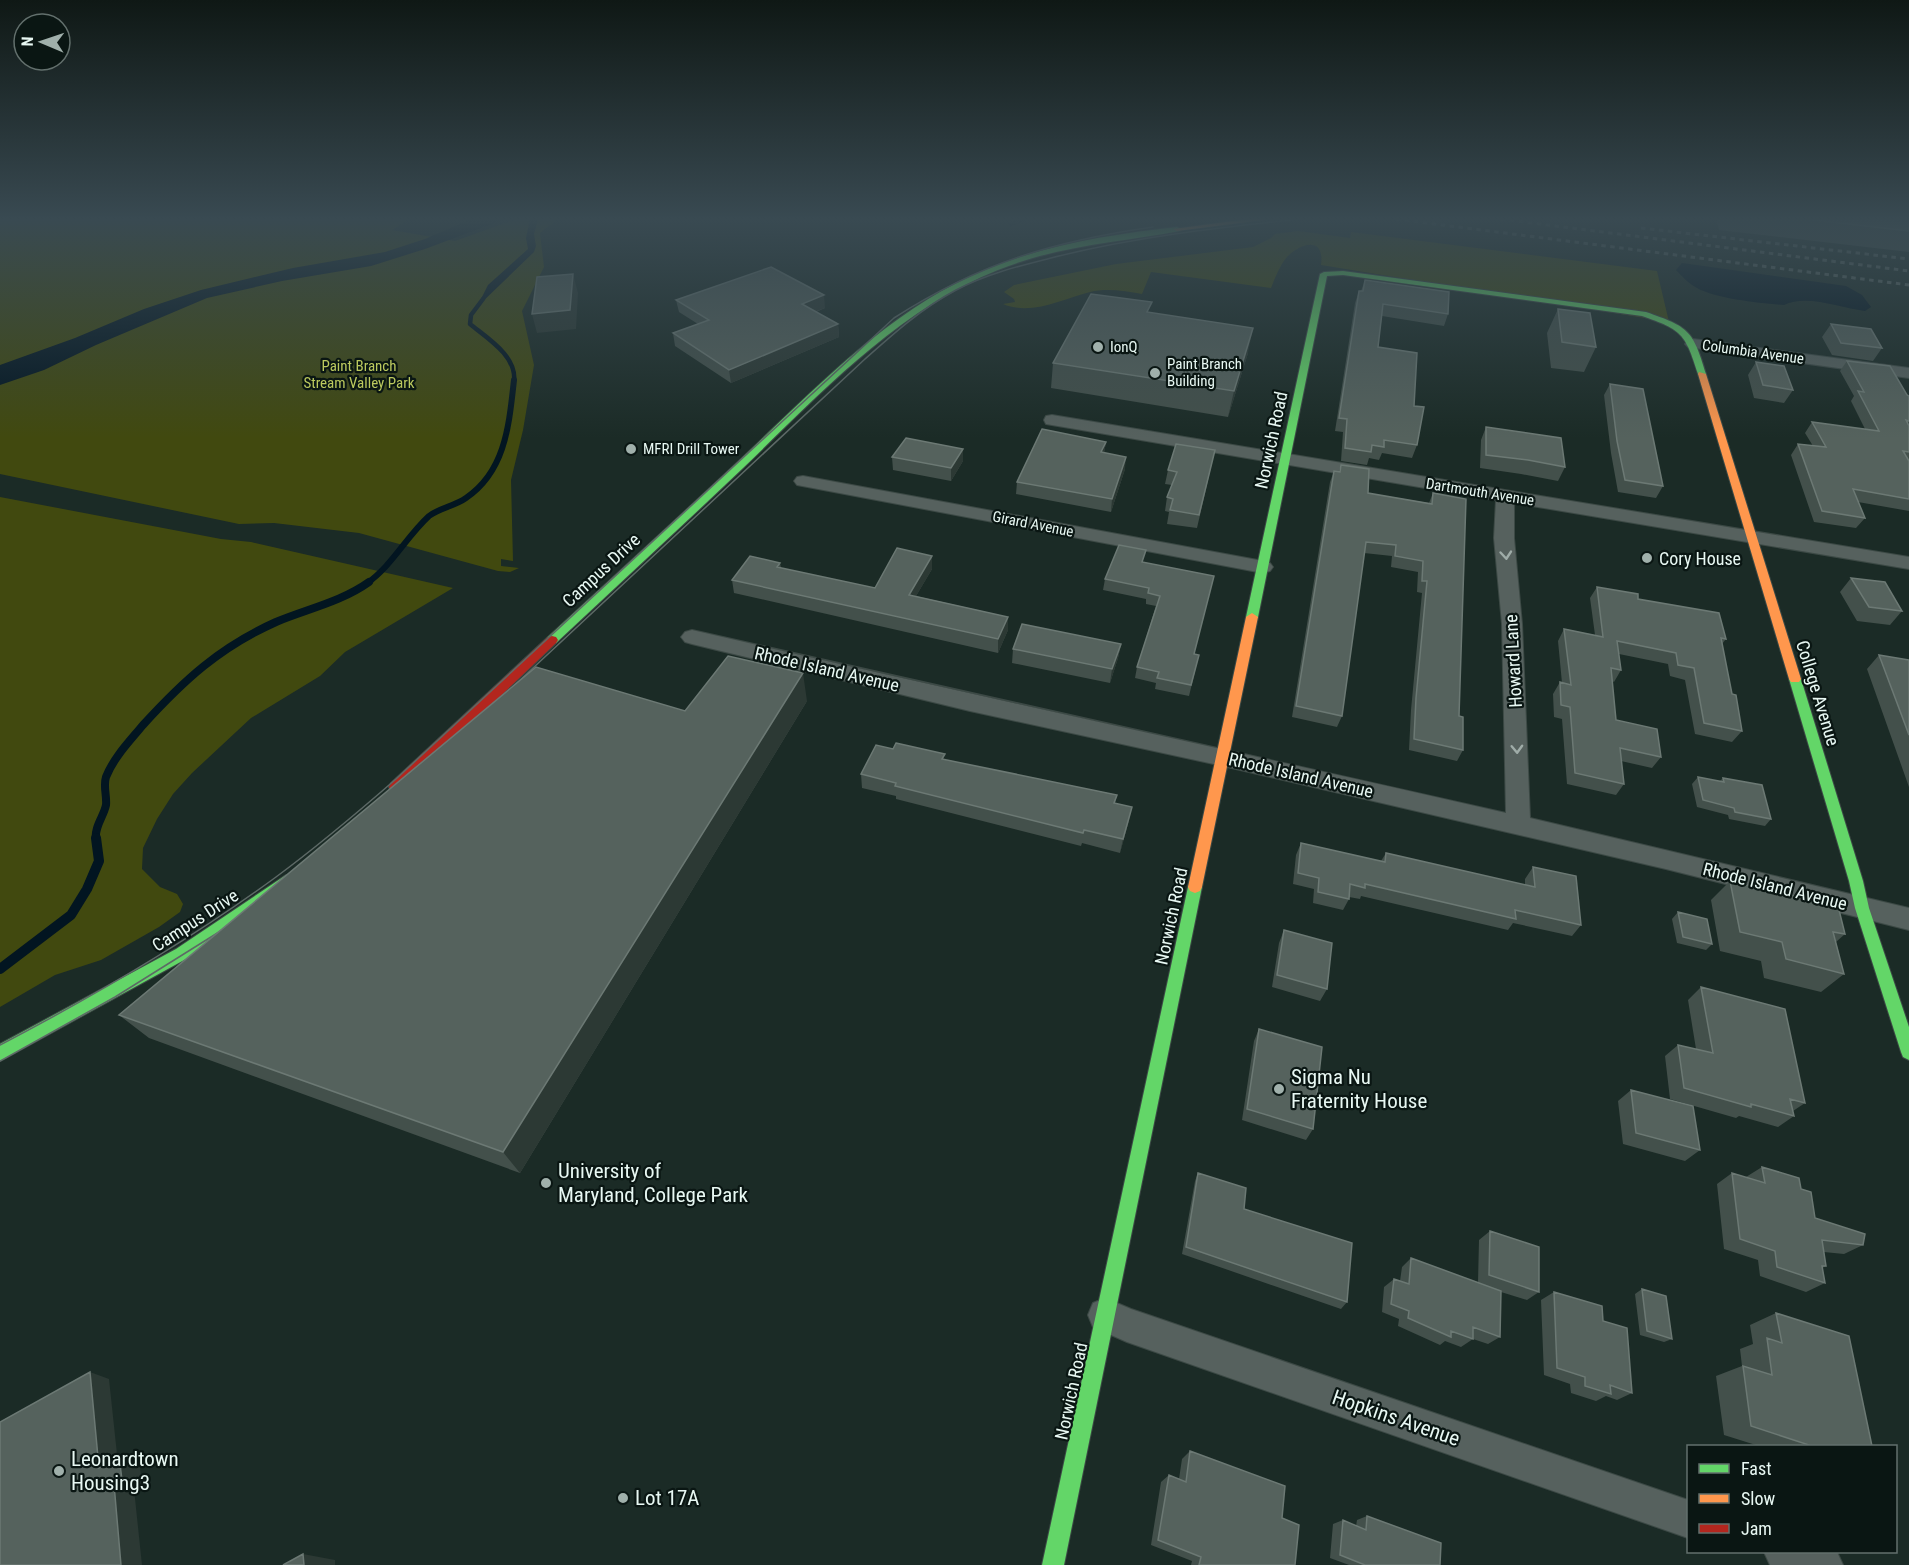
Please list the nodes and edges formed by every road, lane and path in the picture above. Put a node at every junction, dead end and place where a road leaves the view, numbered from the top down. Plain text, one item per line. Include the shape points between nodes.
1 (947, 292) edge
2 (1320, 292) edge
3 (1482, 292) edge
4 (1693, 344) junction
5 (1909, 373) edge
6 (1052, 420) dead end
7 (1285, 460) junction
8 (803, 481) dead end
9 (1505, 496) junction
10 (1752, 537) junction
11 (1909, 563) edge
12 (1263, 567) junction
13 (693, 637) dead end
14 (1223, 757) junction
15 (384, 797) edge
16 (1517, 826) junction
17 (294, 875) edge
18 (1862, 908) junction
19 (1909, 919) edge
20 (1909, 1052) edge
21 (0, 1053) edge
22 (1106, 1315) junction
23 (1687, 1518) edge
24 (1790, 1553) edge
25 (1053, 1565) edge
26 (1823, 1565) edge

1 - 15 street, Campus Drive via 887,333 806,404
2 - 7 street, Norwich Road
3 - 4 street, Columbia Avenue via 1643,314 1678,326
4 - 5 street, Columbia Avenue
4 - 10 street, College Avenue
6 - 7 street, Dartmouth Avenue
7 - 9 street, Dartmouth Avenue
7 - 12 street, Norwich Road
8 - 12 street, Girard Avenue
9 - 10 street, Dartmouth Avenue
9 -> 16 street, Howard Lane
10 - 11 street, Dartmouth Avenue
10 - 18 street, College Avenue
12 - 14 street, Norwich Road
13 - 14 street, Rhode Island Avenue via 970,703
14 - 16 street, Rhode Island Avenue
14 - 22 street, Norwich Road
16 - 18 street, Rhode Island Avenue
17 - 21 street, Campus Drive via 181,954
18 - 19 street, Rhode Island Avenue
18 - 20 street, College Avenue
22 - 23 street, Hopkins Avenue
22 - 25 street, Norwich Road
24 - 26 street

